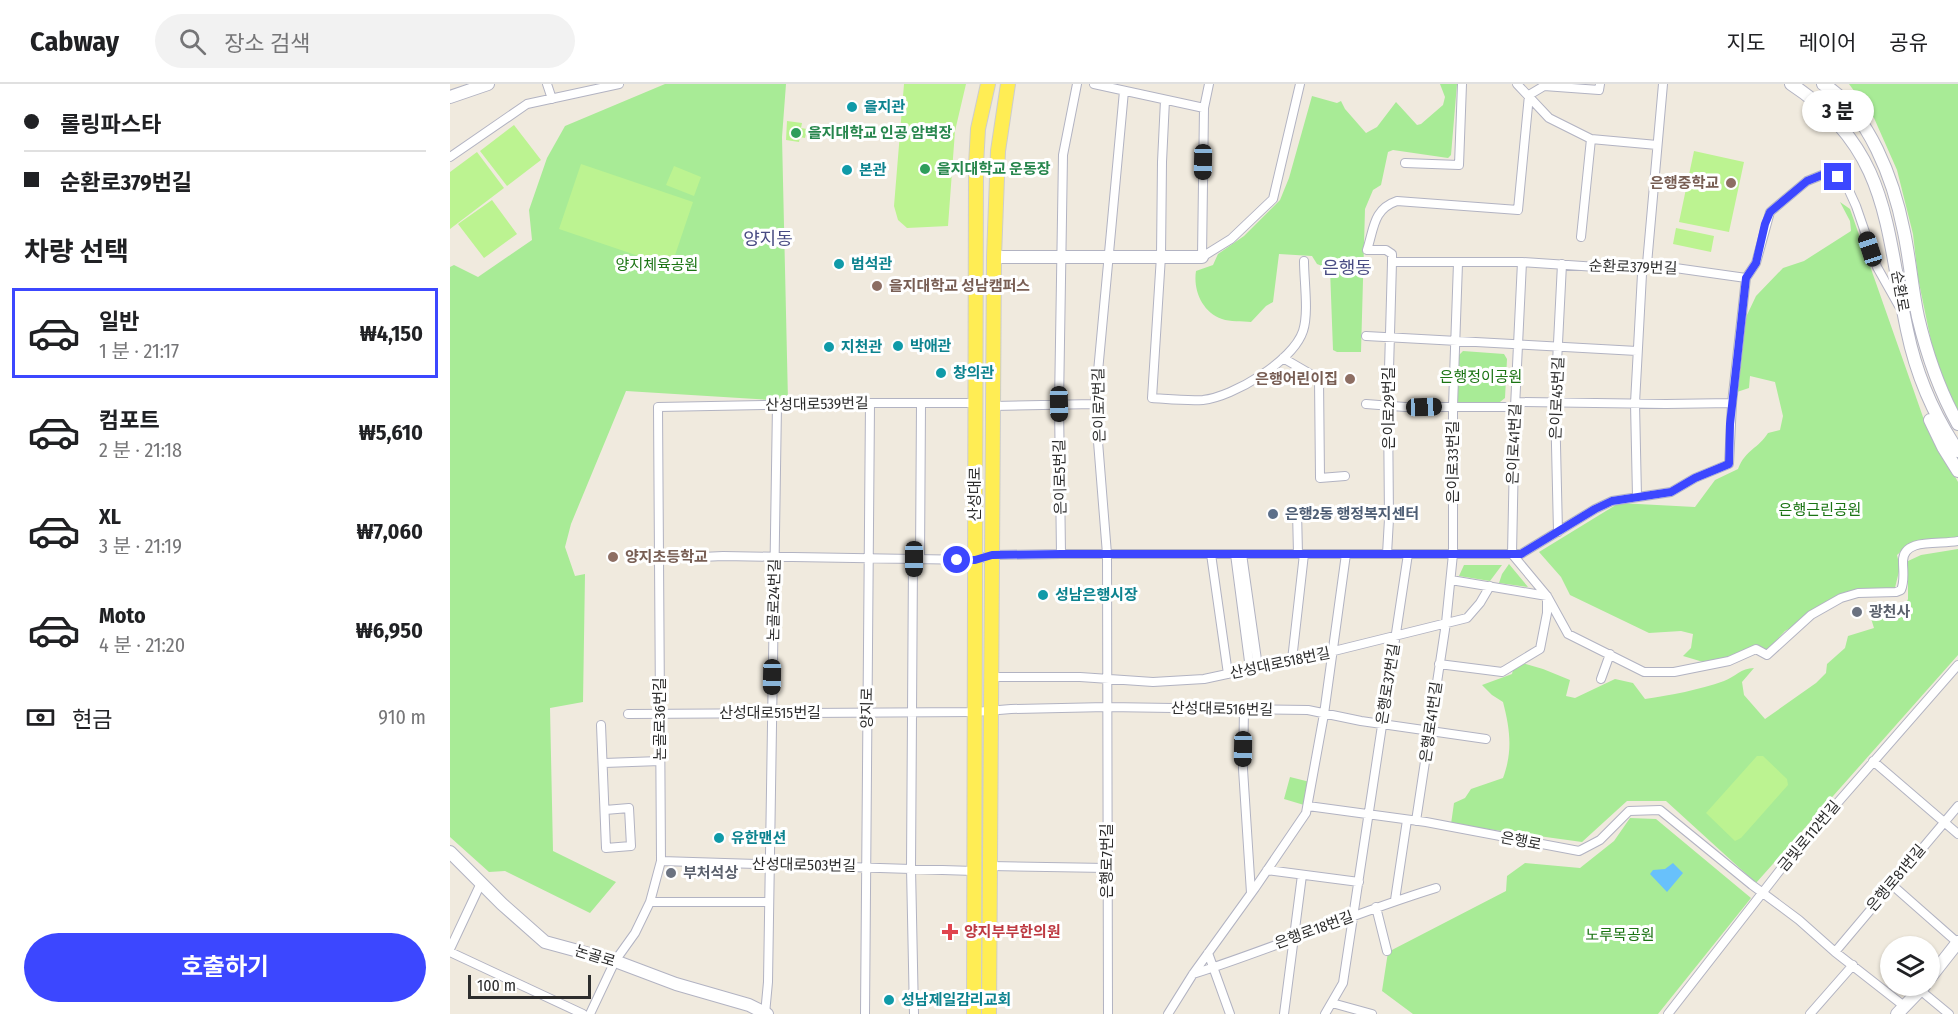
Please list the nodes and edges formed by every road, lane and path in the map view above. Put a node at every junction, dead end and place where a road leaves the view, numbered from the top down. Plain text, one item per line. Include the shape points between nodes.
1 (488, 84) edge
2 (547, 84) edge
3 (619, 84) edge
4 (988, 84) edge
5 (1008, 84) edge
6 (1077, 84) edge
7 (1094, 84) edge
8 (1209, 84) edge
9 (1300, 84) edge
10 (1462, 84) edge
11 (1517, 84) edge
12 (1600, 84) edge
13 (1663, 84) edge
14 (1791, 84) edge
15 (1823, 84) edge
16 (1121, 88) edge
17 (1529, 95) junction
18 (450, 97) edge
19 (552, 99) junction
20 (1166, 100) junction
21 (1204, 108) junction
22 (1592, 139) junction
23 (1657, 145) junction
24 (450, 157) edge
25 (1405, 163) dead end
26 (1581, 237) dead end
27 (1161, 256) junction
28 (1202, 256) junction
29 (994, 257) junction
30 (1061, 257) junction
31 (1108, 257) junction
32 (1304, 261) dead end
33 (1392, 262) junction
34 (1522, 262) junction
35 (1458, 263) junction
36 (1562, 264) junction
37 (1647, 264) junction
38 (1746, 278) junction
39 (1904, 314) junction
40 (1366, 336) dead end
41 (1390, 338) junction
42 (1455, 341) junction
43 (1924, 342) junction
44 (1519, 345) junction
45 (1559, 348) junction
46 (1637, 351) junction
47 (1283, 358) junction
48 (1920, 378) junction
49 (1555, 402) junction
50 (870, 403) junction
51 (975, 403) junction
52 (1635, 403) junction
53 (1732, 403) junction
54 (921, 404) junction
55 (1059, 404) junction
56 (1095, 404) junction
57 (1366, 404) dead end
58 (1515, 404) junction
59 (777, 405) junction
60 (1388, 405) junction
61 (993, 406) junction
62 (1453, 406) junction
63 (1958, 406) edge
64 (658, 407) joint
65 (1958, 424) edge
66 (1958, 451) edge
67 (1958, 471) edge
68 (1345, 476) dead end
69 (1637, 497) junction
70 (1297, 511) dead end
71 (1558, 532) junction
72 (1958, 541) edge
73 (1061, 554) junction
74 (1107, 554) junction
75 (1211, 554) junction
76 (1238, 554) junction
77 (1301, 554) junction
78 (1346, 554) junction
79 (1387, 554) junction
80 (1408, 554) junction
81 (1453, 554) junction
82 (1512, 554) junction
83 (992, 555) junction
84 (774, 557) junction
85 (660, 559) junction
86 (869, 559) junction
87 (917, 559) junction
88 (975, 560) junction
89 (1451, 580) junction
90 (1490, 586) junction
91 (1547, 596) junction
92 (1446, 623) junction
93 (1396, 636) junction
94 (1334, 651) junction
95 (1610, 654) junction
96 (1292, 660) junction
97 (1439, 663) junction
98 (1958, 664) edge
99 (1254, 668) junction
100 (1228, 674) junction
101 (992, 677) junction
102 (1108, 678) junction
103 (1601, 679) dead end
104 (1107, 708) junction
105 (1244, 709) junction
106 (993, 711) junction
107 (867, 712) junction
108 (912, 712) junction
109 (975, 712) junction
110 (772, 713) junction
111 (628, 714) dead end
112 (660, 714) junction
113 (1324, 714) junction
114 (1382, 723) junction
115 (602, 725) dead end
116 (1429, 730) junction
117 (1486, 739) dead end
118 (660, 761) junction
119 (1873, 761) junction
120 (604, 763) junction
121 (1308, 806) junction
122 (1958, 806) edge
123 (605, 810) junction
124 (1369, 814) junction
125 (1412, 820) junction
126 (1944, 822) junction
127 (1958, 834) edge
128 (450, 852) edge
129 (661, 861) junction
130 (769, 864) junction
131 (990, 866) junction
132 (866, 867) junction
133 (911, 868) junction
134 (1107, 868) junction
135 (1267, 870) junction
136 (974, 871) junction
137 (1302, 875) junction
138 (1359, 882) junction
139 (481, 883) junction
140 (1891, 884) junction
141 (1436, 888) dead end
142 (1762, 891) junction
143 (1251, 893) junction
144 (1395, 900) junction
145 (650, 902) junction
146 (768, 903) junction
147 (1376, 906) junction
148 (1354, 915) junction
149 (1293, 939) junction
150 (1958, 942) edge
151 (450, 950) edge
152 (1387, 951) dead end
153 (1835, 952) junction
154 (1208, 953) junction
155 (615, 961) junction
156 (1853, 965) junction
157 (1940, 965) edge
158 (1214, 967) junction
159 (1193, 974) junction
160 (1914, 996) edge
161 (1930, 996) edge
162 (1332, 1003) junction
163 (1900, 1010) edge
164 (766, 1013) edge
165 (583, 1014) edge
166 (590, 1014) edge
167 (865, 1014) edge
168 (914, 1014) edge
169 (974, 1014) edge
170 (989, 1014) edge
171 (1108, 1014) edge
172 (1168, 1014) edge
173 (1230, 1014) edge
174 (1284, 1014) edge
175 (1325, 1014) edge
176 (1372, 1014) edge
177 (1668, 1014) edge
178 (1810, 1014) edge
179 (1949, 1014) edge

1 - 18 main road
2 - 19 street
3 - 19 street
4 - 51 main road, 산성대로 via 975,165
5 - 29 main road, 산성대로 via 998,151
6 - 30 street, 은이로5번길 via 1063,155
7 - 16 street
8 - 21 street
9 - 28 street via 1273,199 1231,239
10 - 25 street via 1459,165
11 - 17 street
12 - 17 street via 1599,90 1544,86
13 - 23 street
14 - 39 main road, 순환로 via 1834,118 1873,179 1887,219
15 - 43 main road, 순환로 via 1855,113 1882,161 1904,229
16 - 20 street
16 - 31 street, 은이로7번길
17 - 22 street via 1549,118
17 - 33 street, 순환로379번길 via 1518,210 1397,201 1386,204 1373,226 1367,250 1386,250 1392,254
19 - 24 street via 527,104
20 - 21 street
20 - 27 street
21 - 28 street
22 - 23 street
22 - 26 street
23 - 37 street
27 - 28 main road
27 - 31 main road
27 - 47 street via 1152,398 1203,400 1222,396
29 - 30 main road
29 - 61 main road, 산성대로
30 - 31 main road
30 - 55 street, 은이로5번길
31 - 56 street, 은이로7번길
32 - 47 street via 1303,332
33 - 35 street, 순환로379번길
33 - 41 street, 은이로29번길
34 - 35 street, 순환로379번길
34 - 36 street, 순환로379번길
34 - 44 street, 은이로41번길
35 - 42 street, 은이로33번길
36 - 37 street, 순환로379번길 via 1627,269
36 - 45 street, 은이로45번길
37 - 38 street, 순환로379번길
37 - 46 street via 1641,274
38 - 39 street via 1756,263 1770,212 1807,181 1822,175 1838,177 1846,184 1877,267
38 - 53 street
39 - 48 main road, 순환로
40 - 41 street
41 - 42 street
41 - 60 street, 은이로29번길
42 - 44 street
42 - 62 street, 은이로33번길
43 - 63 main road
43 - 65 main road, 순환로
44 - 45 street
44 - 58 street, 은이로41번길
45 - 46 street
45 - 49 street, 은이로45번길
46 - 52 street
47 - 68 street via 1319,379 1320,478
48 - 66 main road, 순환로
48 - 67 main road via 1929,418
49 - 52 street
49 - 58 street
49 - 71 street, 은이로45번길
50 - 54 street, 산성대로539번길
50 - 59 street, 산성대로539번길
50 - 86 street, 양지로
51 - 54 street, 산성대로539번길
51 - 88 main road, 산성대로
52 - 53 street
52 - 69 street
53 - 69 street via 1729,464 1671,492
54 - 87 street
55 - 56 street
55 - 61 street
55 - 73 street, 은이로5번길
56 - 74 street, 은이로7번길
57 - 60 street
58 - 62 street
58 - 82 street, 은이로41번길
59 - 64 street, 산성대로539번길
59 - 84 street, 논골로24번길
60 - 62 street
60 - 79 street, 은이로29번길
61 - 83 main road, 산성대로
62 - 81 street, 은이로33번길
64 - 85 street, 논골로36번길
69 - 71 street via 1612,501
70 - 77 street
71 - 82 street via 1521,554
72 - 95 street via 1905,550 1901,590 1841,598 1812,615 1767,655 1756,649 1729,661 1657,673 1644,672
73 - 74 street
73 - 83 street
74 - 75 street
74 - 102 street, 은이로7번길
75 - 76 street
75 - 100 street
76 - 77 street
76 - 99 street
77 - 78 street
77 - 96 street
78 - 79 street
78 - 94 street
79 - 80 street
80 - 81 street
80 - 93 street, 은행로37번길
81 - 82 street
81 - 89 street, 은이로33번길
82 - 91 street
83 - 88 street
83 - 101 main road, 산성대로
84 - 85 street
84 - 86 street
84 - 110 street, 논골로24번길
85 - 112 street, 논골로36번길
86 - 87 street
86 - 107 street, 양지로
87 - 88 street
87 - 108 street
88 - 109 main road, 산성대로
89 - 90 street
89 - 92 street, 은행로41번길
90 - 91 street
90 - 92 street, 산성대로518번길 via 1467,618
91 - 95 street via 1568,634
91 - 97 street via 1540,649 1502,672
92 - 93 street, 산성대로518번길
92 - 97 street, 은행로41번길
93 - 94 street, 산성대로518번길
93 - 114 street, 은행로37번길
94 - 96 street, 산성대로518번길
94 - 113 street
95 - 103 street
96 - 99 street, 산성대로518번길
97 - 116 street, 은행로41번길
98 - 119 street, 금빛로112번길
99 - 100 street, 산성대로518번길
100 - 102 street, 산성대로518번길 via 1153,682
101 - 102 street, 산성대로518번길
101 - 106 main road, 산성대로
102 - 104 street, 은행로7번길
104 - 105 street, 산성대로516번길
104 - 106 street, 산성대로516번길
104 - 134 street, 은행로7번길
105 - 113 street, 산성대로516번길
105 - 143 street via 1243,769
106 - 109 street, 산성대로516번길
106 - 131 main road, 산성대로
107 - 108 street, 산성대로515번길
107 - 110 street, 산성대로515번길
107 - 132 street, 양지로
108 - 109 street, 산성대로515번길
108 - 133 street
109 - 136 main road, 산성대로
110 - 112 street, 산성대로515번길
110 - 130 street, 논골로24번길
111 - 112 street, 산성대로515번길
112 - 118 street, 논골로36번길
113 - 114 street, 산성대로516번길
113 - 121 street
114 - 116 street, 산성대로516번길
114 - 124 street, 은행로37번길
115 - 120 street
116 - 117 street, 산성대로516번길
116 - 125 street, 은행로41번길
118 - 120 street
118 - 129 street, 논골로36번길
119 - 126 street
119 - 142 street, 금빛로112번길
120 - 123 street
121 - 124 street, 은행로
121 - 135 street
122 - 126 street, 은행로81번길
123 - 123 street via 606,848 631,846 629,808
124 - 125 street, 은행로
124 - 138 street, 은행로37번길
125 - 142 street, 은행로 via 1579,851 1600,840 1629,811 1660,810
125 - 144 street, 은행로41번길
126 - 127 street
126 - 140 street, 은행로81번길
128 - 139 main road, 논골로
129 - 130 street, 산성대로503번길
129 - 145 street, 논골로36번길
130 - 132 street, 산성대로503번길
130 - 146 street, 논골로24번길
131 - 134 street
131 - 170 main road, 산성대로
132 - 133 street, 산성대로503번길
132 - 167 street, 양지로
133 - 136 street, 산성대로503번길
133 - 168 street
134 - 171 street, 은행로7번길
135 - 137 street
135 - 143 street
136 - 169 main road, 산성대로
137 - 138 street
137 - 149 street
138 - 148 street, 은행로37번길
139 - 151 street
139 - 155 main road, 논골로 via 545,942
140 - 150 street
140 - 153 street, 은행로81번길
141 - 144 street, 은행로18번길
142 - 153 street, 은행로
142 - 177 street, 금빛로112번길
143 - 154 street
144 - 147 street, 은행로18번길
145 - 146 street
145 - 155 street, 논골로36번길 via 636,933
146 - 164 street, 논골로24번길
147 - 148 street, 은행로18번길
147 - 152 street
148 - 149 street, 은행로18번길
148 - 162 street, 은행로37번길 via 1343,983
149 - 158 street, 은행로18번길
149 - 174 street
150 - 157 main road
151 - 165 street
153 - 156 street, 은행로
154 - 158 street
154 - 159 street
155 - 164 main road, 논골로
155 - 166 street, 논골로36번길
156 - 163 street, 은행로
156 - 178 street
158 - 159 street, 은행로18번길
158 - 173 street
159 - 172 street
160 - 163 main road
161 - 179 street
162 - 175 street, 은행로37번길
162 - 176 street

